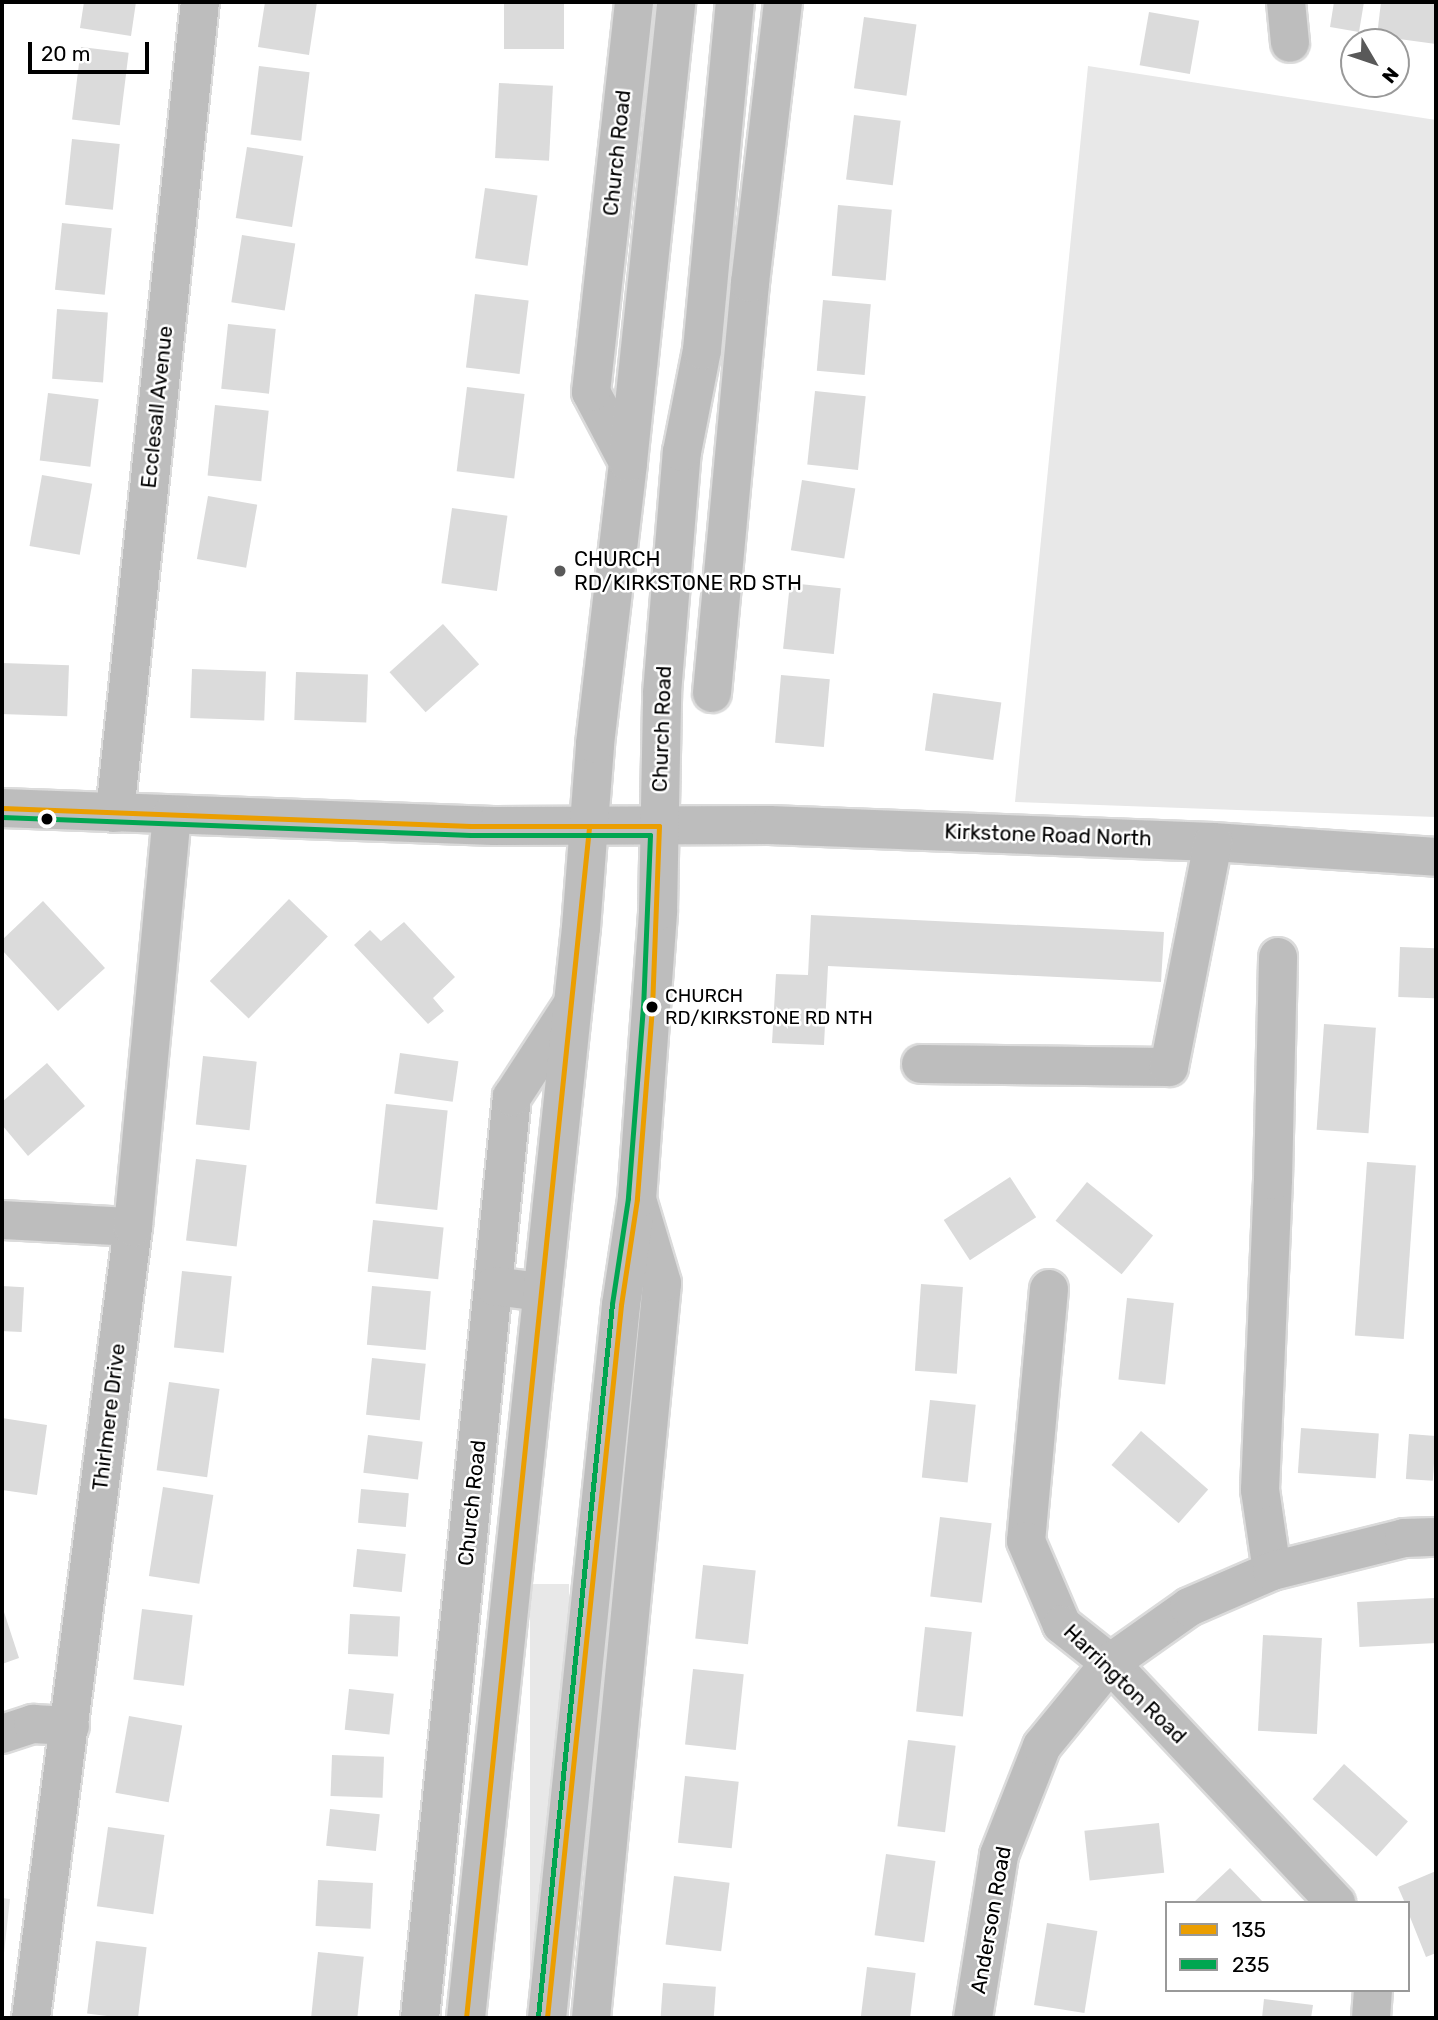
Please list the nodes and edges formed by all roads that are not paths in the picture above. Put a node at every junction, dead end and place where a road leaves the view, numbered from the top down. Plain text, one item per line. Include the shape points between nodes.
1 (200, 2) edge
2 (634, 2) edge
3 (676, 2) edge
4 (736, 2) edge
5 (783, 2) edge
6 (1286, 2) edge
7 (1290, 43) dead end
8 (709, 280) junction
9 (750, 283) junction
10 (628, 462) junction
11 (671, 594) junction
12 (720, 596) junction
13 (712, 692) dead end
14 (2, 808) edge
15 (115, 813) junction
16 (172, 814) junction
17 (659, 826) junction
18 (589, 827) junction
19 (1213, 842) junction
20 (1436, 857) edge
21 (1278, 957) dead end
22 (572, 1005) junction
23 (920, 1064) dead end
24 (637, 1199) junction
25 (2, 1220) edge
26 (133, 1227) junction
27 (494, 1286) junction
28 (1049, 1289) dead end
29 (541, 1292) junction
30 (1436, 1537) edge
31 (1272, 1571) junction
32 (1111, 1663) junction
33 (70, 1726) junction
34 (2, 1734) edge
35 (1334, 1901) edge
36 (1373, 1992) edge
37 (30, 2018) edge
38 (420, 2018) edge
39 (466, 2018) edge
40 (547, 2018) edge
41 (591, 2018) edge
42 (973, 2018) edge
43 (1371, 2018) edge

1 - 15 main road, Ecclesall Avenue
2 - 10 main road, Church Road via 591,392
3 - 10 main road, Church Road
4 - 8 main road, Church Road
5 - 9 main road
6 - 7 main road
8 - 9 main road
8 - 11 main road, Church Road via 702,350 682,452
9 - 12 main road
10 - 18 main road, Church Road via 594,744
11 - 12 main road
11 - 17 main road, Church Road via 662,693
12 - 13 main road
14 - 15 main road, Kirkstone Road North
15 - 16 main road, Kirkstone Road North
16 - 18 main road, Kirkstone Road North
16 - 26 main road, Thirlmere Drive
17 - 18 main road, Kirkstone Road North
17 - 19 main road, Kirkstone Road North via 769,825
17 - 24 main road, Church Road via 652,1007
18 - 22 main road, Church Road
19 - 20 main road, Kirkstone Road North
19 - 23 main road via 1170,1067
21 - 31 main road via 1260,1489
22 - 27 main road, Church Road via 512,1097
22 - 29 main road, Church Road
24 - 40 main road, Church Road via 621,1305
24 - 41 main road, Church Road via 662,1283
25 - 26 main road
26 - 33 main road, Thirlmere Drive
27 - 29 main road
27 - 38 main road, Church Road
28 - 32 main road, Harrington Road via 1026,1541 1062,1625
29 - 39 main road, Church Road
30 - 31 main road, Anderson Road via 1404,1538
31 - 32 main road, Anderson Road via 1189,1607
32 - 35 main road, Harrington Road
32 - 42 main road, Anderson Road via 1042,1746 999,1854
33 - 34 main road via 33,1724
33 - 37 main road, Thirlmere Drive
36 - 43 main road

